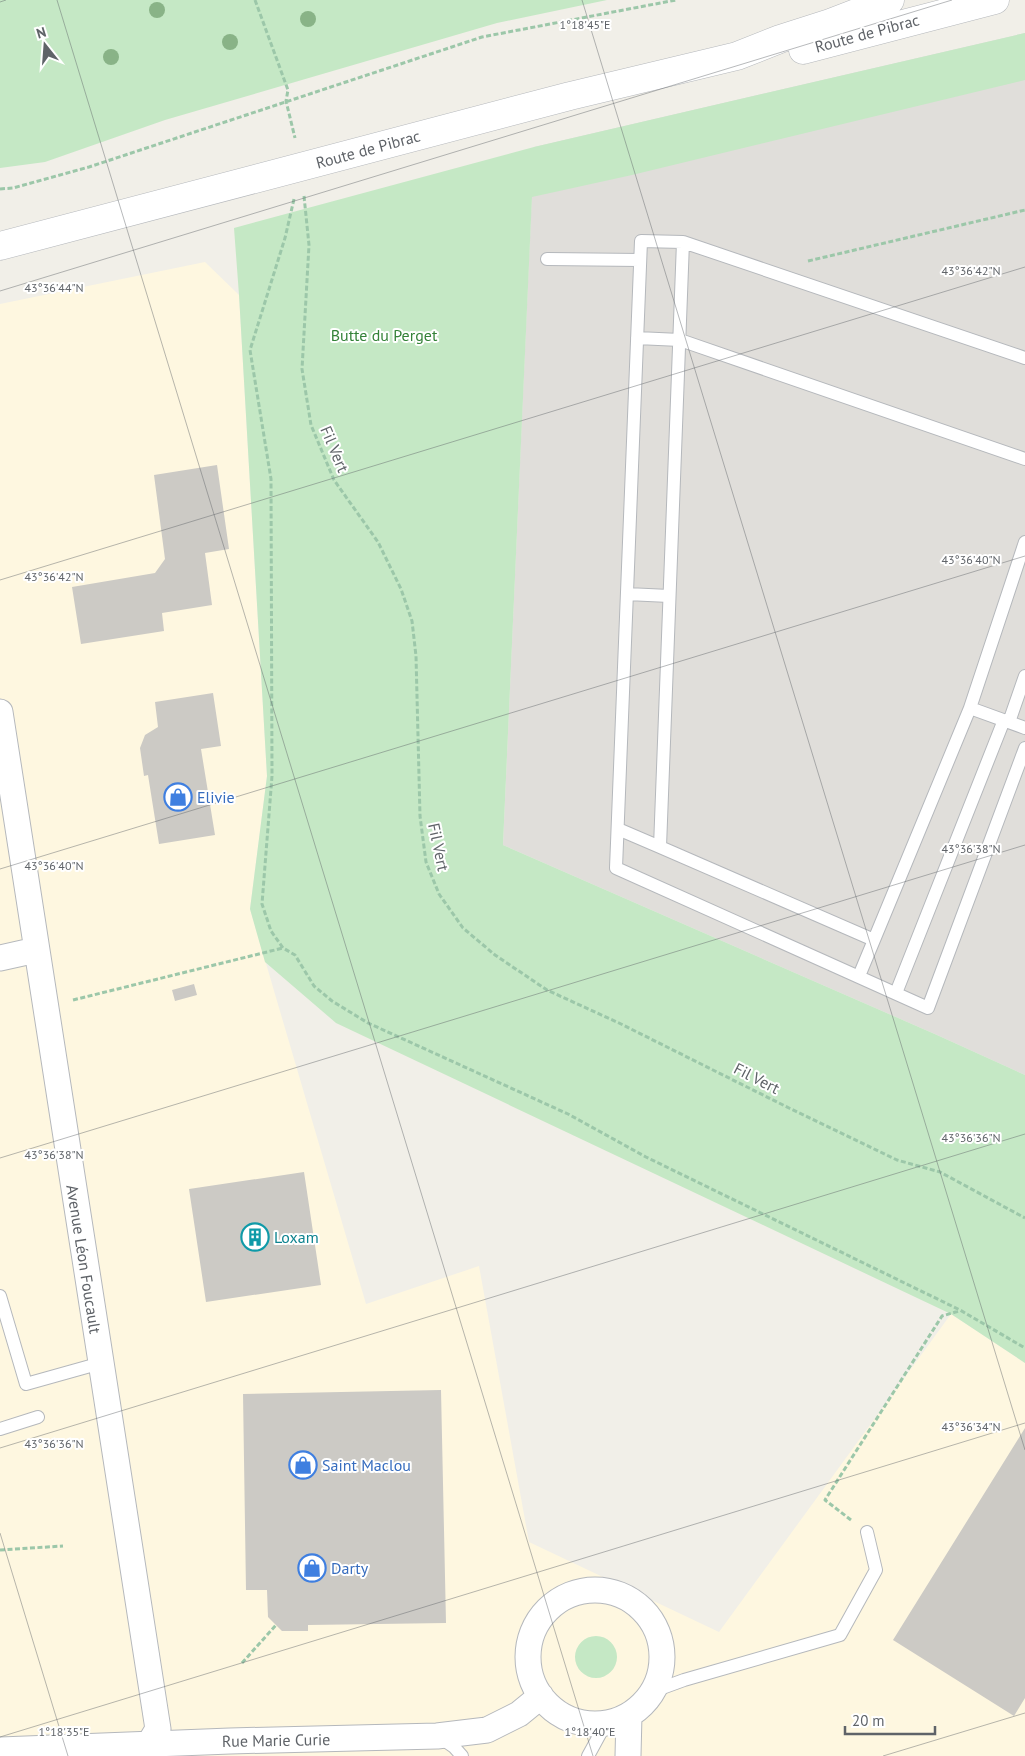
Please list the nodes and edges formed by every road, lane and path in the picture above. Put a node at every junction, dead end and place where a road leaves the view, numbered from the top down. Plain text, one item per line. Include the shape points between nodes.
1 (255, 0) edge
2 (676, 0) edge
3 (890, 0) edge
4 (995, 0) edge
5 (737, 56) junction
6 (286, 101) junction
7 (296, 139) dead end
8 (0, 189) edge
9 (304, 191) dead end
10 (296, 195) dead end
11 (1025, 210) edge
12 (684, 242) junction
13 (0, 246) edge
14 (547, 259) dead end
15 (640, 260) junction
16 (803, 262) dead end
17 (637, 338) junction
18 (680, 340) junction
19 (1025, 358) edge
20 (1025, 459) edge
21 (1025, 542) edge
22 (627, 594) junction
23 (669, 596) junction
24 (1025, 676) edge
25 (970, 708) junction
26 (0, 712) edge
27 (1007, 721) junction
28 (1025, 728) edge
29 (1025, 748) edge
30 (618, 829) junction
31 (660, 847) junction
32 (874, 940) junction
33 (283, 948) junction
34 (36, 950) junction
35 (0, 958) edge
36 (859, 976) junction
37 (896, 993) junction
38 (46, 1004) junction
39 (1025, 1218) edge
40 (0, 1296) edge
41 (960, 1310) junction
42 (1025, 1348) edge
43 (101, 1363) junction
44 (38, 1417) dead end
45 (0, 1429) edge
46 (867, 1532) joint
47 (63, 1546) dead end
48 (0, 1550) edge
49 (276, 1625) dead end
50 (242, 1663) dead end
51 (654, 1691) junction
52 (541, 1696) junction
53 (629, 1715) junction
54 (606, 1723) junction
55 (437, 1736) junction
56 (0, 1750) edge
57 (150, 1752) edge
58 (462, 1756) edge
59 (588, 1756) edge
60 (628, 1756) edge

1 - 6 path via 288,90
2 - 6 path via 482,38
3 - 5 street, Route de Pibrac
4 - 5 street, Route de Pibrac via 799,51
5 - 13 street, Route de Pibrac via 570,96
6 - 7 path
6 - 8 path via 89,167
9 - 39 path, Fil Vert via 309,245 302,369 311,425 334,480 378,542 401,589 412,621 416,656 420,816 426,862 439,894 464,928 547,990 897,1160 940,1172
10 - 33 path via 250,350 271,480 272,776 262,904 271,931
11 - 16 path
12 - 15 lane via 641,241
12 - 18 lane
12 - 19 lane
14 - 15 lane
15 - 17 lane
17 - 18 lane
17 - 22 lane
18 - 20 lane
18 - 23 lane
21 - 25 lane
22 - 23 lane
22 - 30 lane
23 - 31 lane
24 - 27 lane
25 - 27 lane
25 - 32 lane
26 - 34 street, Avenue Léon Foucault
27 - 28 lane
27 - 37 lane
29 - 37 lane via 928,1008
30 - 31 lane
30 - 36 lane via 616,868
31 - 32 lane
32 - 36 lane
33 - 38 path
33 - 41 path via 295,955 314,986 368,1023 568,1114 646,1158
34 - 35 street
34 - 38 street, Avenue Léon Foucault
36 - 37 lane
38 - 43 street, Avenue Léon Foucault
40 - 43 lane via 26,1384
41 - 42 path
41 - 46 path via 942,1316 825,1500
43 - 57 street, Avenue Léon Foucault via 158,1729
44 - 45 lane
46 - 51 lane via 876,1570 840,1635
47 - 48 path
49 - 50 path
51 - 52 street via 663,1653 659,1633 635,1602 617,1593 598,1590 578,1592 560,1600 545,1612 534,1629 528,1656 529,1670
51 - 53 street
52 - 54 street via 553,1709 569,1718 587,1724
52 - 55 street, Rue Marie Curie via 519,1714 487,1730
53 - 54 street
53 - 60 street
54 - 59 lane
55 - 57 street, Rue Marie Curie
55 - 58 lane
56 - 57 street, Rue Marie Curie

